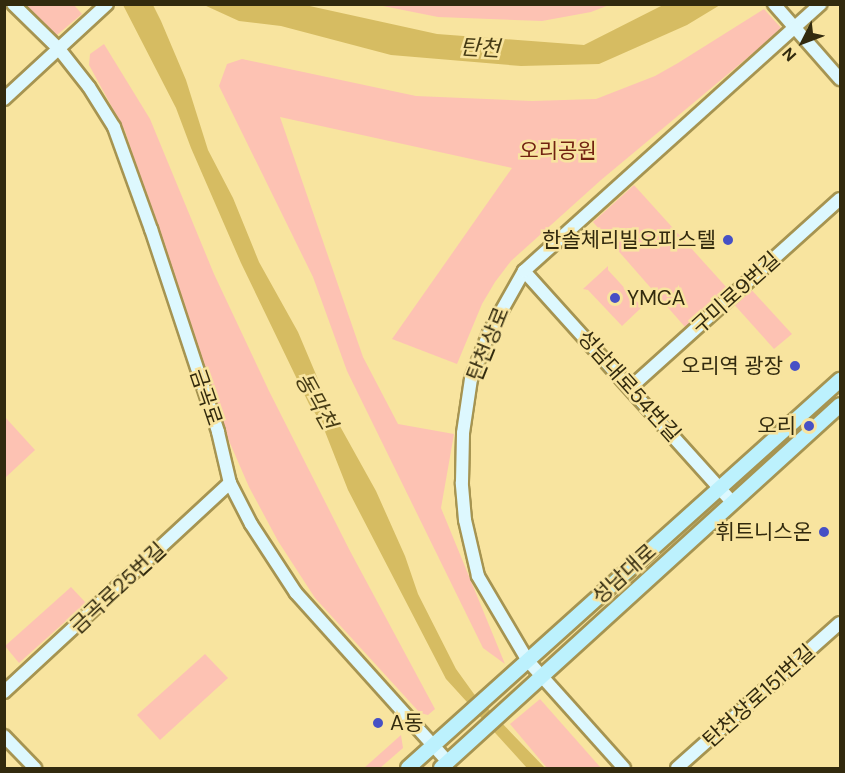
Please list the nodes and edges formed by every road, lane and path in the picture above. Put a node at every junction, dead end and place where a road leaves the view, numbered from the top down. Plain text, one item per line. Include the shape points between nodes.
1 (13, 4) edge
2 (107, 4) edge
3 (821, 4) edge
4 (774, 5) edge
5 (795, 28) junction
6 (59, 49) junction
7 (840, 79) edge
8 (4, 99) edge
9 (840, 199) edge
10 (524, 272) junction
11 (835, 384) edge
12 (631, 387) junction
13 (840, 403) edge
14 (230, 483) junction
15 (720, 488) junction
16 (733, 502) junction
17 (840, 623) edge
18 (528, 661) junction
19 (541, 676) junction
20 (4, 692) edge
21 (4, 736) edge
22 (434, 745) junction
23 (445, 765) edge
24 (35, 768) edge
25 (408, 768) edge
26 (624, 768) edge
27 (677, 768) edge

1 - 6 street, 금곡로
2 - 6 street
3 - 5 street, 탄천상로
4 - 5 street
5 - 7 street
5 - 10 street, 탄천상로
6 - 8 street
6 - 14 street, 금곡로 via 114,127 152,229 218,432
9 - 12 street, 구미로9번길
10 - 12 street, 성남대로54번길
10 - 18 street, 탄천상로 via 489,333 471,379 463,433 462,482 467,532 478,576
11 - 13 street
11 - 15 main road, 성남대로
12 - 15 street, 성남대로54번길
13 - 16 main road, 성남대로
14 - 20 street, 금곡로25번길
14 - 22 street, 금곡로 via 261,542 296,593
15 - 16 street, 성남대로54번길
15 - 18 main road, 성남대로
16 - 19 main road, 성남대로
17 - 27 street, 탄천상로151번길
18 - 19 street, 탄천상로
18 - 22 main road, 성남대로
19 - 23 main road, 성남대로
19 - 26 street, 탄천상로
21 - 24 street
22 - 23 street, 금곡로
22 - 25 main road, 성남대로

